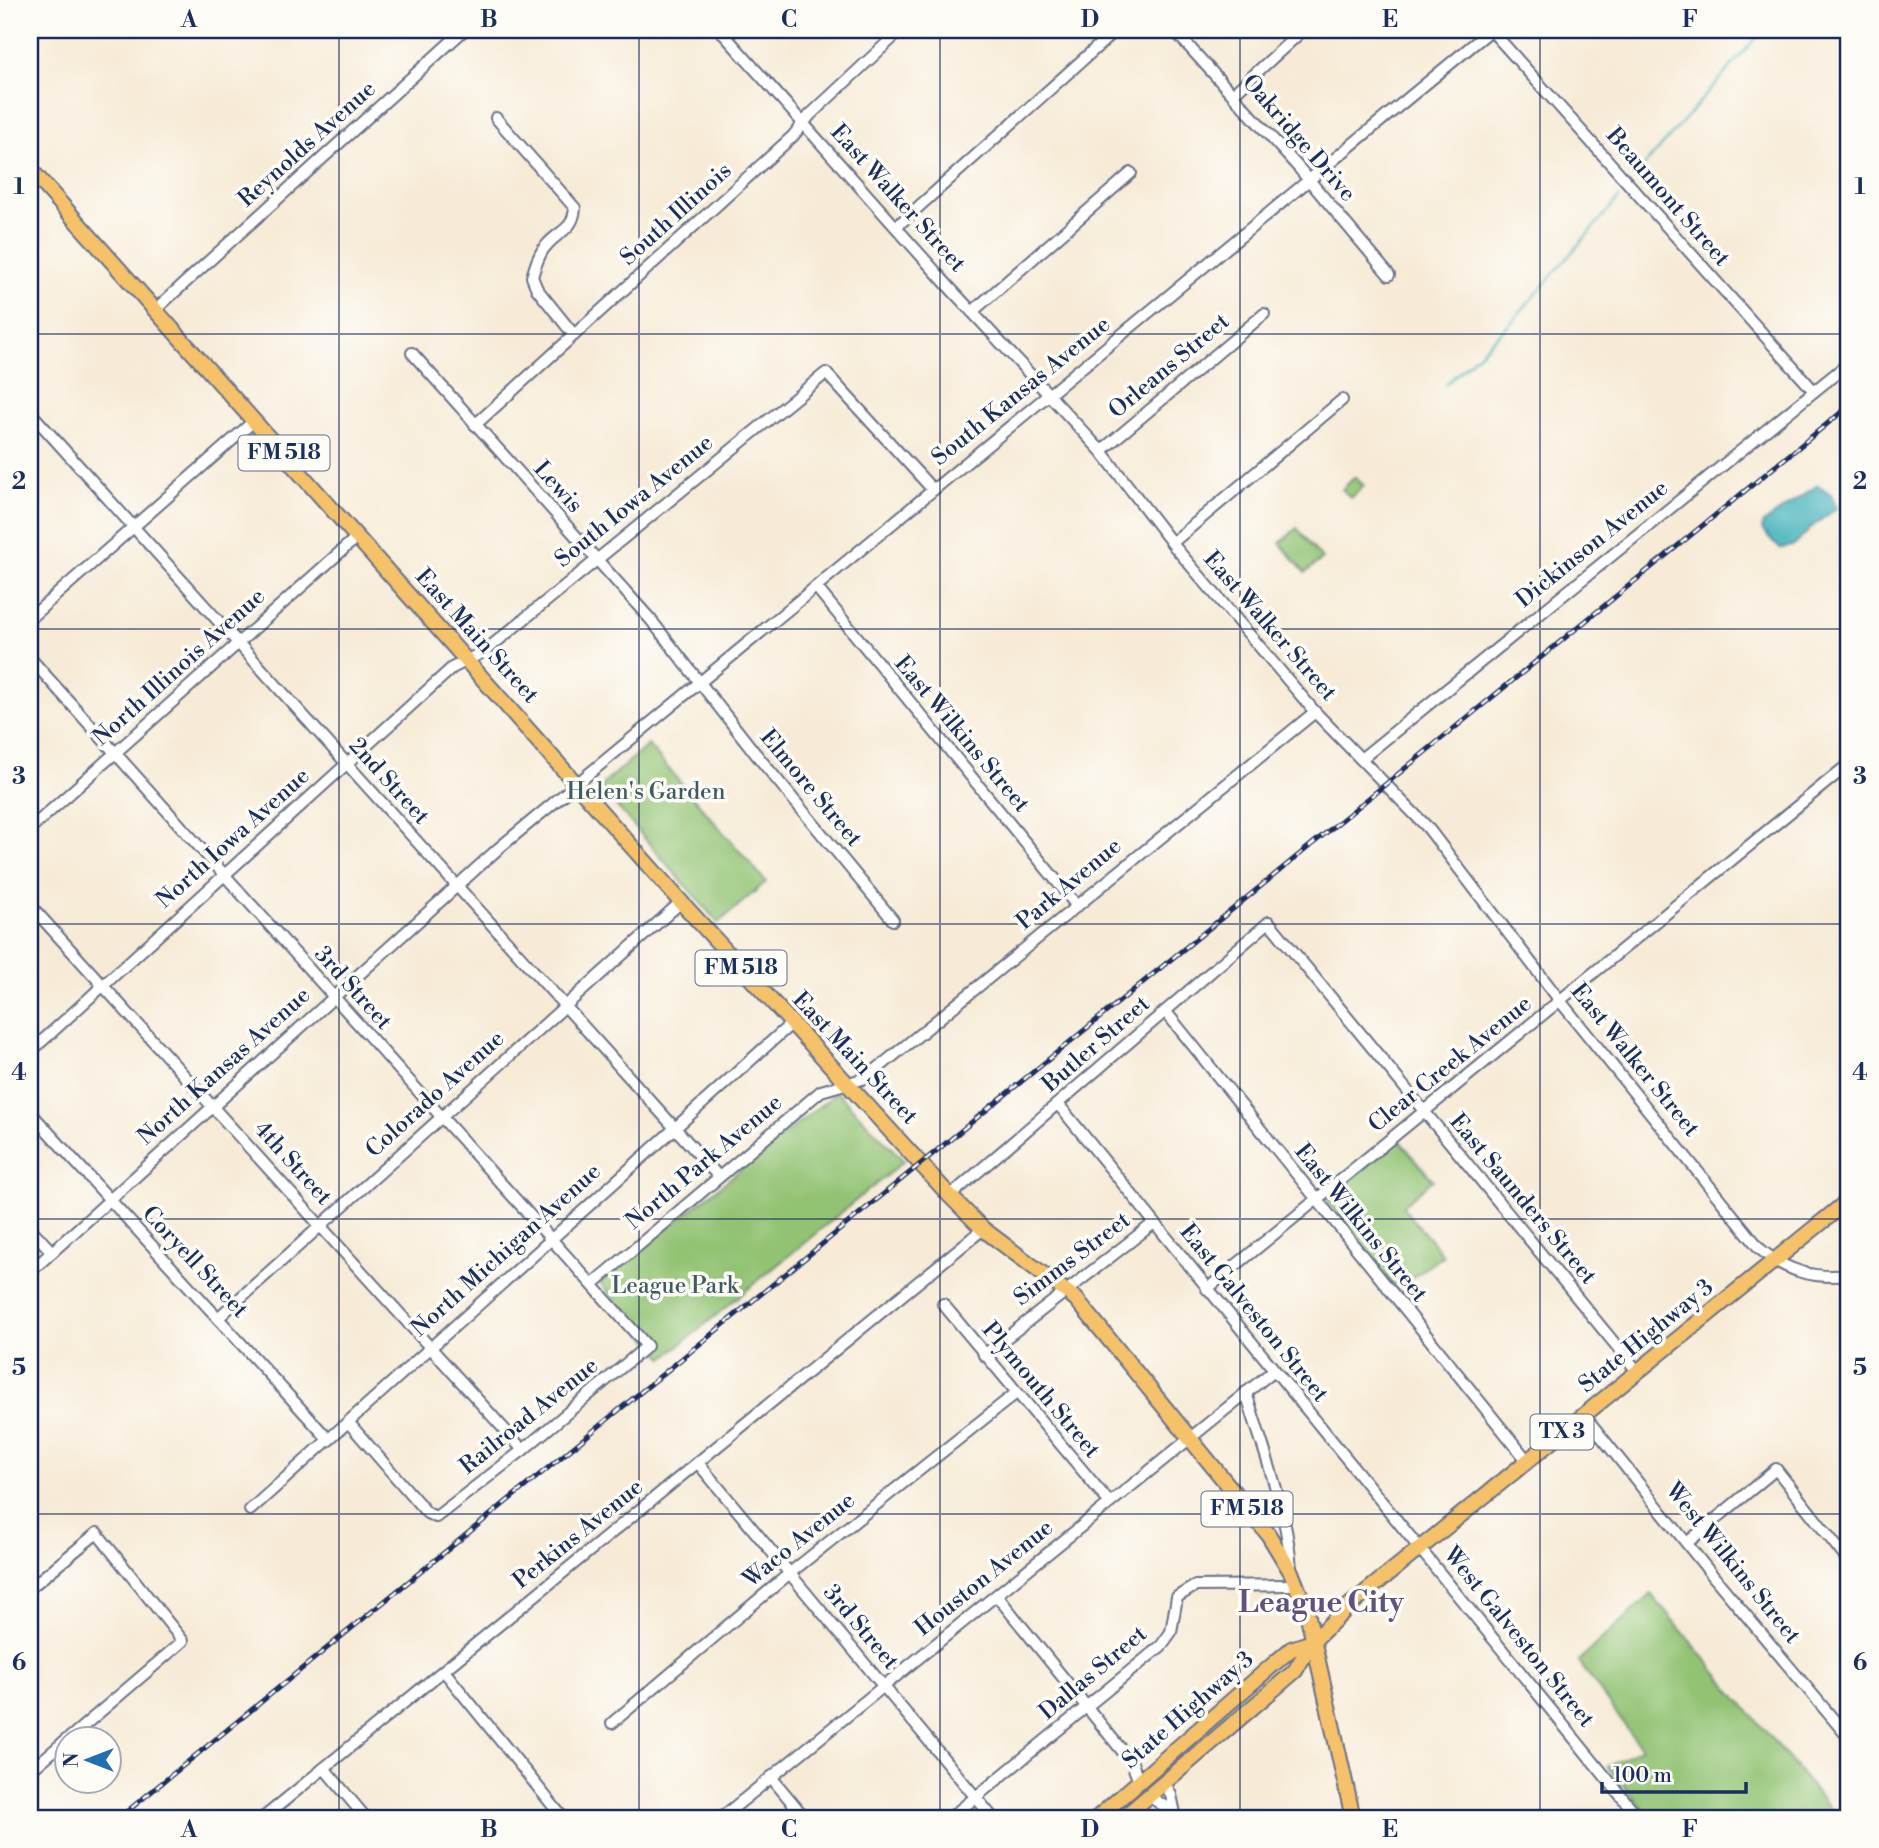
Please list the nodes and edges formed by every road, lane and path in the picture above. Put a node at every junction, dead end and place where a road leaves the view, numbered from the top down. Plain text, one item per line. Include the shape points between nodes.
1 (35, 30) edge
2 (464, 30) edge
3 (720, 30) edge
4 (901, 30) edge
5 (1116, 30) edge
6 (1174, 30) edge
7 (1303, 30) edge
8 (1491, 30) edge
9 (30, 34) edge
10 (1233, 94) junction
11 (496, 118) dead end
12 (804, 124) junction
13 (30, 169) edge
14 (1131, 173) dead end
15 (1311, 182) junction
16 (897, 227) junction
17 (1390, 275) dead end
18 (156, 309) junction
19 (972, 312) junction
20 (1264, 314) dead end
21 (574, 335) junction
22 (411, 353) dead end
23 (1849, 363) edge
24 (1814, 391) junction
25 (1051, 395) junction
26 (1342, 400) dead end
27 (30, 412) edge
28 (255, 420) junction
29 (475, 425) junction
30 (1101, 451) junction
31 (933, 489) junction
32 (131, 527) junction
33 (357, 537) junction
34 (1172, 543) junction
35 (595, 560) junction
36 (816, 587) junction
37 (30, 618) edge
38 (237, 644) junction
39 (30, 658) edge
40 (468, 660) junction
41 (699, 682) junction
42 (1315, 712) junction
43 (114, 753) junction
44 (1361, 759) junction
45 (1849, 764) edge
46 (346, 765) junction
47 (576, 783) junction
48 (30, 829) edge
49 (222, 874) junction
50 (456, 886) junction
51 (681, 902) junction
52 (30, 905) edge
53 (1077, 906) junction
54 (893, 920) dead end
55 (1269, 922) joint
56 (103, 985) junction
57 (332, 997) junction
58 (1561, 1002) junction
59 (565, 1006) junction
60 (1166, 1012) junction
61 (792, 1023) junction
62 (30, 1052) edge
63 (848, 1083) junction
64 (1058, 1104) junction
65 (212, 1105) junction
66 (30, 1112) edge
67 (1424, 1112) junction
68 (441, 1116) junction
69 (673, 1126) junction
70 (719, 1177) junction
71 (950, 1196) junction
72 (108, 1199) junction
73 (1849, 1200) edge
74 (1315, 1201) junction
75 (1154, 1223) junction
76 (321, 1224) junction
77 (30, 1228) edge
78 (983, 1229) junction
79 (551, 1237) junction
80 (52, 1252) junction
81 (1774, 1261) junction
82 (30, 1272) edge
83 (1849, 1275) edge
84 (593, 1283) junction
85 (1066, 1289) junction
86 (1208, 1289) junction
87 (943, 1304) dead end
88 (218, 1318) junction
89 (647, 1346) joint
90 (432, 1347) junction
91 (984, 1355) junction
92 (1273, 1371) junction
93 (1638, 1372) junction
94 (1246, 1392) junction
95 (1015, 1394) junction
96 (1584, 1415) junction
97 (349, 1423) junction
98 (1188, 1438) junction
99 (329, 1440) junction
100 (523, 1450) junction
101 (1526, 1460) junction
102 (698, 1462) junction
103 (1109, 1502) junction
104 (250, 1510) dead end
105 (1688, 1542) junction
106 (1419, 1547) junction
107 (1849, 1562) edge
108 (790, 1573) junction
109 (1294, 1578) junction
110 (30, 1587) edge
111 (998, 1597) junction
112 (1312, 1643) junction
113 (444, 1671) junction
114 (882, 1686) junction
115 (1088, 1707) junction
116 (612, 1723) dead end
117 (83, 1726) edge
118 (1849, 1738) edge
119 (52, 1753) edge
120 (1132, 1763) junction
121 (324, 1768) junction
122 (30, 1771) edge
123 (1152, 1772) junction
124 (771, 1777) junction
125 (1139, 1782) junction
126 (1165, 1783) junction
127 (1149, 1796) junction
128 (975, 1798) junction
129 (1175, 1815) edge
130 (263, 1818) edge
131 (366, 1818) edge
132 (563, 1818) edge
133 (721, 1818) edge
134 (805, 1818) edge
135 (950, 1818) edge
136 (993, 1818) edge
137 (1097, 1818) edge
138 (1123, 1818) edge
139 (1353, 1818) edge
140 (1640, 1818) edge

1 - 9 street
2 - 18 street, Reynolds Avenue
3 - 12 street, East Walker Street
4 - 12 street, South Illinois
5 - 16 street
6 - 10 street, Oakridge Drive
7 - 10 street
8 - 15 street, South Kansas Avenue
8 - 24 street, Beaumont Street
10 - 15 street, Oakridge Drive
11 - 21 street via 575,208 568,230 544,247 533,277 537,289
12 - 16 street, East Walker Street
12 - 21 street, South Illinois
13 - 18 main road, East Main Street / FM 518
14 - 19 street
15 - 17 street, Oakridge Drive
15 - 25 street, South Kansas Avenue
16 - 19 street, East Walker Street
18 - 28 main road, East Main Street / FM 518
19 - 25 street, East Walker Street
20 - 30 street, Orleans Street
21 - 29 street, South Illinois
22 - 29 street, Lewis
23 - 24 street, Dickinson Avenue
24 - 44 street, Dickinson Avenue
25 - 30 street, East Walker Street
25 - 31 street, South Kansas Avenue
26 - 34 street
27 - 32 street, 2nd Street
28 - 32 street
28 - 33 main road, East Main Street / FM 518
29 - 35 street, Lewis
30 - 34 street, East Walker Street
31 - 35 street, South Iowa Avenue via 826,373
31 - 36 street, South Kansas Avenue
32 - 37 street
32 - 38 street, 2nd Street
33 - 38 street, North Illinois Avenue
33 - 40 main road, East Main Street / FM 518
34 - 42 street, East Walker Street
35 - 40 street, South Iowa Avenue
35 - 41 street, Lewis via 651,620
36 - 41 street, South Kansas Avenue
36 - 53 street, East Wilkins Street
38 - 43 street, North Illinois Avenue
38 - 46 street, 2nd Street
39 - 43 street, 3rd Street
40 - 46 street, North Iowa Avenue via 452,668
40 - 47 main road, East Main Street / FM 518
41 - 47 street, South Kansas Avenue
41 - 54 street, Elmore Street
42 - 44 street, East Walker Street
42 - 53 street, Park Avenue
43 - 48 street, North Illinois Avenue
43 - 49 street, 3rd Street
44 - 58 street, East Walker Street via 1428,828
45 - 58 street, Clear Creek Avenue
46 - 49 street, North Iowa Avenue
46 - 50 street, 2nd Street
47 - 50 street, North Kansas Avenue
47 - 51 main road, East Main Street / FM 518
49 - 56 street, North Iowa Avenue
49 - 57 street, 3rd Street
50 - 57 street, North Kansas Avenue
50 - 59 street, 2nd Street
51 - 59 street, Colorado Avenue
51 - 61 main road, East Main Street / FM 518
52 - 56 street, 4th Street
53 - 63 street, Park Avenue via 866,1078
55 - 60 street, Butler Street
55 - 67 street, East Saunders Street
56 - 62 street, North Iowa Avenue
56 - 65 street, 4th Street
57 - 65 street, North Kansas Avenue
57 - 68 street, 3rd Street
58 - 67 street, Clear Creek Avenue
58 - 81 street, East Walker Street
59 - 68 street, Colorado Avenue
59 - 69 street, 2nd Street
60 - 64 street, Butler Street
60 - 74 street, East Wilkins Street
61 - 63 main road, East Main Street / FM 518
61 - 69 street, North Michigan Avenue
63 - 70 street, North Park Avenue via 821,1091
63 - 71 main road, East Main Street / FM 518
64 - 71 street, Butler Street
64 - 75 street, East Galveston Street
65 - 72 street, North Kansas Avenue
65 - 76 street, 4th Street
66 - 72 street, Coryell Street
67 - 74 street, Clear Creek Avenue
67 - 93 street, East Saunders Street
68 - 76 street, Colorado Avenue
68 - 79 street, 3rd Street
69 - 70 street, 2nd Street
69 - 79 street, North Michigan Avenue
70 - 84 street, North Park Avenue
71 - 78 main road, East Main Street / FM 518
72 - 80 street, North Kansas Avenue
72 - 88 street, Coryell Street
73 - 81 main road, State Highway 3 / TX 3
74 - 86 street, Clear Creek Avenue
74 - 101 street, East Wilkins Street
75 - 85 street, Simms Street
75 - 86 street, East Galveston Street
76 - 88 street, Colorado Avenue
76 - 90 street, 4th Street
77 - 80 street
78 - 85 main road, East Main Street / FM 518
78 - 102 street, Perkins Avenue
79 - 84 street, 3rd Street
79 - 90 street, North Michigan Avenue
80 - 82 street, North Kansas Avenue
81 - 83 street via 1815,1276
81 - 93 main road, State Highway 3 / TX 3
84 - 89 street, 3rd Street
85 - 91 street, Simms Street
85 - 98 main road, East Main Street / FM 518
86 - 92 street, East Galveston Street
87 - 91 street, Plymouth Street
88 - 99 street, Coryell Street
89 - 100 street, Railroad Avenue
90 - 97 street, North Michigan Avenue
90 - 100 street, 4th Street
91 - 95 street, Plymouth Street
92 - 94 street, Houston Avenue
92 - 106 street, East Galveston Street
93 - 96 main road, State Highway 3 / TX 3
94 - 98 street, Houston Avenue
94 - 109 street via 1282,1507
95 - 103 street, Plymouth Street
95 - 108 street, Waco Avenue
96 - 101 main road, State Highway 3 / TX 3
96 - 105 street, West Wilkins Street
97 - 99 street, North Michigan Avenue
97 - 100 street, Railroad Avenue via 427,1513 436,1517
98 - 103 street, Houston Avenue
98 - 109 main road, East Main Street / FM 518 via 1268,1534
99 - 104 street, North Michigan Avenue
101 - 106 main road, State Highway 3 / TX 3
102 - 108 street, 3rd Street
102 - 113 street, Perkins Avenue
103 - 111 street, Houston Avenue
105 - 107 street via 1776,1469
105 - 118 street, West Wilkins Street
106 - 112 main road, State Highway 3 / TX 3
106 - 140 street, West Galveston Street
108 - 114 street, 3rd Street
108 - 116 street, Waco Avenue
109 - 112 main road, East Main Street / FM 518
109 - 115 street, Dallas Street via 1195,1586 1177,1597 1171,1632 1161,1646
110 - 117 street via 97,1533 183,1641
111 - 114 street, Houston Avenue
111 - 115 street
112 - 123 main road, State Highway 3 / TX 3 via 1291,1649
112 - 126 main road, State Highway 3 / TX 3 via 1295,1671
112 - 139 main road, FM 518
113 - 121 street, Perkins Avenue
113 - 132 street
114 - 124 street, Houston Avenue
114 - 128 street, 3rd Street
115 - 120 street
115 - 128 street, Dallas Street
119 - 122 street
120 - 123 street
120 - 125 street
121 - 130 street, Perkins Avenue
121 - 131 street
123 - 125 main road, State Highway 3 / TX 3
124 - 133 street, Houston Avenue
124 - 134 street
125 - 137 main road, State Highway 3 / TX 3
126 - 127 main road, State Highway 3 / TX 3
126 - 129 street
127 - 129 street
127 - 138 main road, State Highway 3 / TX 3
128 - 135 street, Dallas Street
128 - 136 street, 3rd Street

